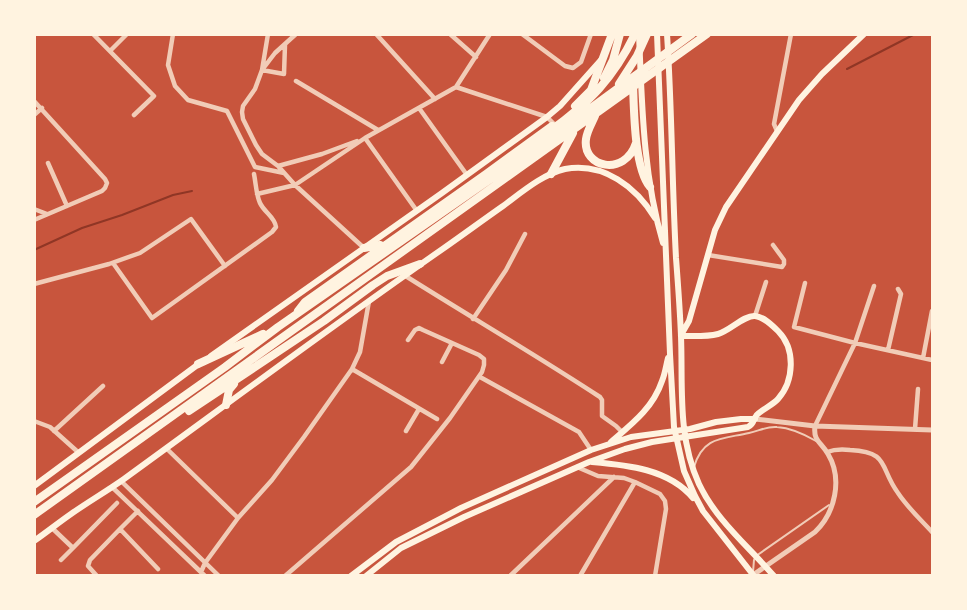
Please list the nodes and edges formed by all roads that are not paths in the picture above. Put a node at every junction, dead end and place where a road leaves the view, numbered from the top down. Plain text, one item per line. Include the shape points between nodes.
1 (127, 34) edge
2 (173, 34) edge
3 (268, 34) edge
4 (296, 34) edge
5 (450, 34) edge
6 (490, 34) edge
7 (522, 34) edge
8 (591, 34) edge
9 (612, 34) edge
10 (620, 34) edge
11 (647, 34) edge
12 (657, 34) edge
13 (692, 34) edge
14 (707, 34) edge
15 (791, 34) edge
16 (864, 34) edge
17 (96, 35) edge
18 (376, 35) edge
19 (634, 36) edge
20 (668, 36) edge
21 (285, 45) junction
22 (110, 51) junction
23 (476, 57) junction
24 (603, 58) junction
25 (262, 70) junction
26 (296, 81) dead end
27 (456, 87) junction
28 (435, 99) junction
29 (34, 101) edge
30 (42, 108) junction
31 (419, 108) junction
32 (34, 115) edge
33 (134, 115) dead end
34 (595, 115) junction
35 (547, 117) junction
36 (553, 125) junction
37 (565, 127) junction
38 (577, 128) junction
39 (378, 130) junction
40 (777, 131) junction
41 (365, 138) junction
42 (636, 142) junction
43 (48, 163) dead end
44 (278, 166) junction
45 (284, 173) junction
46 (254, 174) dead end
47 (551, 174) junction
48 (466, 175) junction
49 (295, 186) junction
50 (650, 187) junction
51 (257, 194) junction
52 (67, 206) junction
53 (34, 209) edge
54 (417, 211) junction
55 (47, 214) junction
56 (655, 218) junction
57 (34, 220) edge
58 (525, 234) dead end
59 (402, 241) junction
60 (773, 245) dead end
61 (364, 249) junction
62 (666, 253) junction
63 (708, 255) junction
64 (113, 263) junction
65 (420, 264) junction
66 (225, 266) junction
67 (404, 275) junction
68 (766, 282) dead end
69 (805, 283) dead end
70 (34, 285) edge
71 (874, 286) dead end
72 (898, 289) dead end
73 (369, 301) junction
74 (933, 311) edge
75 (755, 316) junction
76 (473, 319) junction
77 (293, 320) junction
78 (278, 327) junction
79 (285, 335) junction
80 (681, 336) junction
81 (408, 340) dead end
82 (452, 343) junction
83 (855, 343) junction
84 (888, 350) junction
85 (670, 354) junction
86 (923, 358) junction
87 (933, 360) edge
88 (442, 362) dead end
89 (198, 364) junction
90 (352, 369) junction
91 (480, 377) junction
92 (103, 386) dead end
93 (918, 389) dead end
94 (226, 405) junction
95 (419, 408) junction
96 (437, 419) dead end
97 (755, 419) junction
98 (34, 421) edge
99 (815, 426) junction
100 (915, 429) junction
101 (933, 430) edge
102 (54, 431) junction
103 (148, 431) junction
104 (406, 431) dead end
105 (622, 432) junction
106 (817, 441) junction
107 (609, 444) junction
108 (166, 448) junction
109 (591, 450) junction
110 (827, 452) junction
111 (79, 453) junction
112 (589, 462) junction
113 (577, 467) junction
114 (694, 470) junction
115 (614, 477) junction
116 (121, 481) junction
117 (635, 482) junction
118 (34, 486) edge
119 (112, 486) junction
120 (835, 498) junction
121 (34, 502) edge
122 (117, 503) dead end
123 (34, 506) edge
124 (138, 511) junction
125 (703, 511) junction
126 (34, 514) edge
127 (238, 518) junction
128 (52, 528) junction
129 (120, 530) junction
130 (933, 532) edge
131 (34, 541) edge
132 (73, 548) junction
133 (756, 556) junction
134 (61, 560) dead end
135 (205, 563) junction
136 (766, 566) junction
137 (158, 569) dead end
138 (203, 574) edge
139 (753, 575) edge
140 (97, 576) edge
141 (219, 576) edge
142 (285, 576) edge
143 (351, 576) edge
144 (366, 576) edge
145 (510, 576) edge
146 (580, 576) edge
147 (655, 576) edge
148 (774, 576) edge

1 - 22 street
2 - 45 street via 168,64 175,86 188,100 227,111 253,165
3 - 25 street
4 - 21 street
5 - 23 street
6 - 23 street
7 - 8 street via 573,68 581,62
9 - 24 highway
10 - 37 highway via 604,79
11 - 103 highway via 621,81 574,126
12 - 62 main road
13 - 37 highway
14 - 34 highway
15 - 40 street via 774,124
16 - 40 main road via 822,74
17 - 22 street
18 - 28 street
19 - 42 highway
19 - 50 main road
19 - 77 highway via 603,87 573,114
20 - 80 main road
21 - 25 street
21 - 25 street via 284,74
22 - 33 street via 154,96
23 - 27 street
24 - 35 main road
24 - 36 highway via 591,90
25 - 44 street via 243,106 243,118 262,154
26 - 39 street
27 - 28 street
27 - 35 street
28 - 31 street
29 - 30 street
30 - 32 street
30 - 52 street via 106,183 102,190
31 - 39 street
31 - 48 street
34 - 38 highway
34 - 42 highway via 585,140 594,160 616,164 628,157
35 - 36 street
35 - 48 main road
36 - 77 highway via 305,302
37 - 59 highway
38 - 47 highway
38 - 79 highway
39 - 41 street
40 - 63 main road via 726,207
41 - 44 street
41 - 49 street
41 - 54 street
42 - 50 highway via 643,175
43 - 52 street
44 - 45 street
45 - 49 street
46 - 51 street
47 - 56 main road via 575,168 613,177 632,188
47 - 65 main road
48 - 54 main road
49 - 51 street
49 - 61 street
50 - 56 main road
51 - 66 street via 276,227
52 - 55 street
53 - 55 street
54 - 61 main road
55 - 57 street
56 - 62 main road
58 - 76 street
59 - 61 highway
59 - 78 highway
60 - 63 street via 784,260 782,267
61 - 89 main road
62 - 85 main road
63 - 80 main road
64 - 66 street via 140,253 191,219
64 - 66 street via 152,318
64 - 70 street
65 - 67 main road
65 - 103 highway via 387,276 183,415
67 - 73 main road
67 - 76 street
68 - 75 street
69 - 83 street via 794,327
71 - 83 street
72 - 84 street via 901,294
73 - 90 street via 360,352
73 - 94 main road
74 - 86 street
75 - 80 main road via 719,334
75 - 97 main road via 782,335 789,348 791,366 778,398
76 - 105 street via 600,397 602,416
77 - 123 highway
78 - 89 highway
78 - 121 highway
79 - 94 highway via 229,390
79 - 126 highway
80 - 114 main road via 684,434
81 - 82 street via 419,328
82 - 88 street
82 - 91 street via 484,359
83 - 84 street
83 - 99 street
84 - 86 street
85 - 105 main road via 653,401
85 - 125 main road via 674,427 690,487
86 - 87 street
89 - 111 main road
90 - 95 street
90 - 127 street via 272,480
91 - 109 street via 579,432
91 - 142 street via 411,467
92 - 102 street
93 - 100 street
94 - 108 main road
95 - 96 street
95 - 104 street
97 - 99 street
97 - 107 main road via 724,421
97 - 112 main road via 752,425 742,428 652,442
98 - 102 street
99 - 100 street
99 - 106 street
100 - 101 street
102 - 111 street
103 - 126 highway
105 - 107 main road
106 - 110 street
106 - 114 lane via 777,427 720,438 702,450
107 - 109 main road
108 - 116 main road
108 - 127 street
109 - 143 main road via 461,508 396,542
110 - 120 street via 834,472
110 - 130 street via 838,449 876,455 896,491
111 - 118 main road
112 - 113 main road
112 - 125 main road via 630,466 657,474 689,494
113 - 115 street via 598,476
113 - 144 main road via 401,548
114 - 133 main road via 711,505
115 - 117 street
115 - 145 street
116 - 119 main road
116 - 135 street
117 - 146 street
117 - 147 street via 660,494 665,501
119 - 124 street
119 - 128 main road
120 - 133 lane
120 - 136 street via 824,525
122 - 132 street
124 - 129 street
124 - 138 street
125 - 139 main road
127 - 135 street
128 - 131 main road
128 - 132 street
129 - 137 street
129 - 140 street via 90,560 88,566
132 - 134 street
133 - 136 main road
133 - 139 lane
135 - 138 street
135 - 141 street
136 - 139 street
136 - 148 main road

